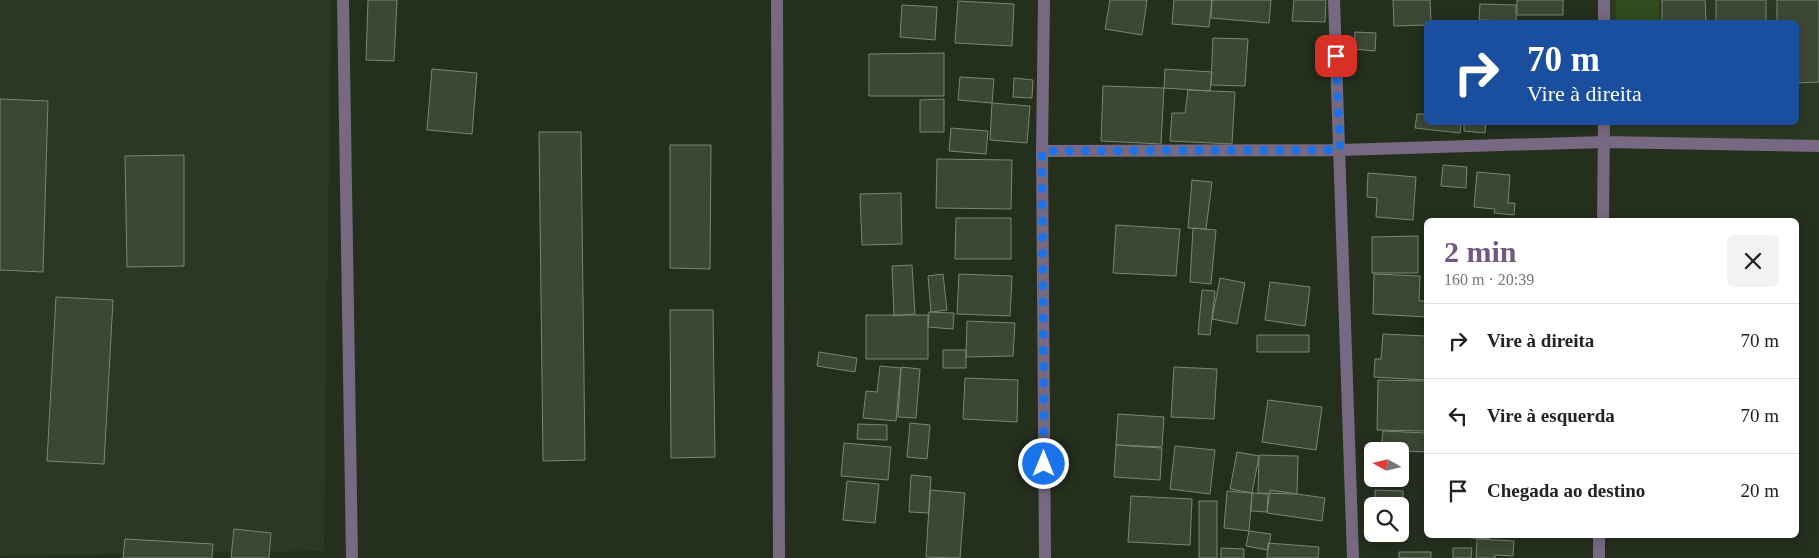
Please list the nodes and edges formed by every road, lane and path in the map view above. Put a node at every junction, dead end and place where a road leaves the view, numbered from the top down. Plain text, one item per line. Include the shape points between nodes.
1 (343, 0) edge
2 (777, 0) edge
3 (1044, 0) edge
4 (1334, 0) edge
5 (1604, 0) edge
6 (1604, 20) edge
7 (1604, 125) edge
8 (1604, 142) junction
9 (1819, 146) edge
10 (1340, 150) junction
11 (1042, 151) junction
12 (1603, 218) edge
13 (1600, 538) edge
14 (352, 558) edge
15 (779, 558) edge
16 (1045, 558) edge
17 (1353, 558) edge
18 (1599, 558) edge

1 - 14 street
2 - 15 street
3 - 11 street
4 - 10 street
5 - 6 street
7 - 8 street
8 - 9 street
8 - 10 street
8 - 12 street
10 - 11 street
10 - 17 street
11 - 16 street
13 - 18 street

